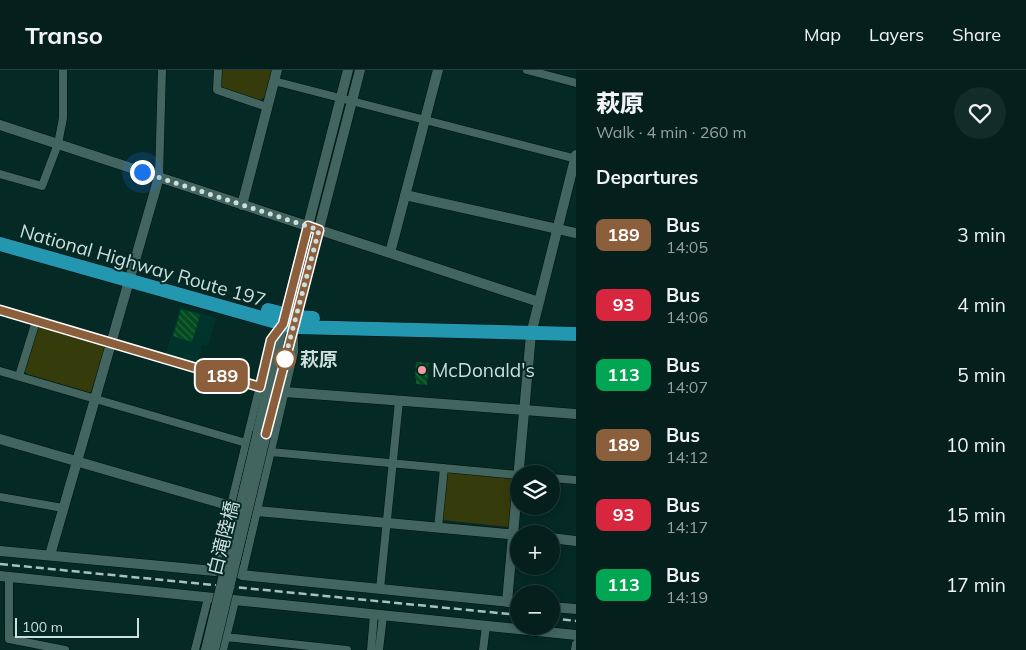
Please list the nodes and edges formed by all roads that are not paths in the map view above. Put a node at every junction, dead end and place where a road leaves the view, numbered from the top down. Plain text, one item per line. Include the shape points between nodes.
1 (63, 70) edge
2 (162, 70) edge
3 (218, 70) edge
4 (277, 70) edge
5 (348, 70) edge
6 (360, 70) edge
7 (438, 70) edge
8 (527, 70) edge
9 (274, 81) junction
10 (576, 83) edge
11 (341, 98) junction
12 (352, 101) junction
13 (268, 107) junction
14 (425, 120) junction
15 (0, 125) edge
16 (58, 144) junction
17 (576, 158) edge
18 (0, 174) edge
19 (159, 178) junction
20 (406, 195) junction
21 (242, 205) junction
22 (308, 226) junction
23 (557, 228) junction
24 (319, 230) junction
25 (576, 233) edge
26 (0, 236) edge
27 (0, 244) edge
28 (390, 253) junction
29 (130, 277) junction
30 (538, 302) junction
31 (0, 310) edge
32 (36, 321) junction
33 (290, 321) junction
34 (576, 326) edge
35 (532, 329) junction
36 (576, 334) edge
37 (111, 343) junction
38 (0, 371) edge
39 (19, 376) junction
40 (260, 387) junction
41 (284, 392) junction
42 (95, 399) junction
43 (399, 401) junction
44 (524, 410) junction
45 (576, 414) edge
46 (262, 433) junction
47 (0, 439) edge
48 (246, 443) junction
49 (271, 452) junction
50 (77, 462) junction
51 (393, 463) junction
52 (519, 465) edge
53 (444, 468) junction
54 (510, 474) edge
55 (560, 479) edge
56 (576, 480) edge
57 (0, 497) edge
58 (231, 506) junction
59 (63, 508) junction
60 (257, 511) junction
61 (387, 523) junction
62 (438, 528) junction
63 (510, 534) edge
64 (560, 539) edge
65 (576, 541) edge
66 (0, 551) edge
67 (50, 555) junction
68 (215, 571) junction
69 (242, 575) junction
70 (511, 575) edge
71 (5, 577) edge
72 (380, 589) junction
73 (208, 598) junction
74 (235, 601) junction
75 (507, 602) junction
76 (510, 602) edge
77 (560, 607) edge
78 (576, 609) edge
79 (378, 615) junction
80 (486, 626) junction
81 (576, 635) edge
82 (226, 637) junction
83 (576, 644) edge
84 (282, 647) edge
85 (312, 648) edge
86 (65, 650) edge
87 (195, 650) edge
88 (206, 650) edge
89 (214, 650) edge
90 (223, 650) edge
91 (342, 650) edge
92 (371, 650) edge
93 (379, 650) edge
94 (483, 650) edge
95 (575, 650) edge

1 - 16 street via 63,118
2 - 19 street
3 - 13 street via 217,90
4 - 9 street
5 - 11 street
6 - 12 street
7 - 14 street
8 - 10 street
9 - 11 street
9 - 13 street
11 - 12 street
11 - 22 street
12 - 14 street
12 - 24 street
13 - 21 street
14 - 17 street
14 - 20 street
15 - 16 street
16 - 18 street via 42,186
16 - 19 street
17 - 23 street
19 - 21 street
19 - 29 street
20 - 23 street
20 - 28 street
21 - 22 street
22 - 24 street
22 - 33 street
23 - 25 street
23 - 30 street
24 - 28 street
24 - 33 street
26 - 29 highway, National Highway Route 197
27 - 29 highway, National Highway Route 197
28 - 30 street
29 - 33 highway, National Highway Route 197
29 - 37 street
30 - 35 street
31 - 32 street
32 - 37 street
32 - 39 street
33 - 35 highway, National Highway Route 197
33 - 40 street via 271,340
33 - 41 street via 294,352
33 - 46 street
34 - 35 highway, National Highway Route 197
35 - 36 highway, National Highway Route 197
35 - 44 street
37 - 40 street
37 - 42 street
38 - 39 street
39 - 42 street
40 - 48 street
41 - 43 street
41 - 49 street
42 - 48 street
42 - 50 street
43 - 44 street
43 - 51 street
44 - 45 street
44 - 52 street
46 - 88 street, bridge
46 - 89 street, 白滝陸橋, bridge
47 - 50 street
48 - 58 street
49 - 51 street
49 - 60 street
50 - 58 street
50 - 59 street
51 - 53 street
51 - 61 street
53 - 54 street
53 - 62 street
55 - 56 street
57 - 59 street
58 - 60 street
58 - 68 street
59 - 67 street
60 - 61 street
60 - 69 street
61 - 62 street
61 - 72 street
62 - 63 street
64 - 65 street
66 - 67 street
67 - 68 street
68 - 69 street via 221,568 237,570
69 - 72 street
70 - 75 street
71 - 73 street
71 - 86 street via 9,639
72 - 75 street
73 - 74 street
73 - 87 street
74 - 79 street
74 - 82 street
75 - 76 street
77 - 78 street
79 - 80 street
79 - 92 street
79 - 93 street
80 - 81 street
80 - 94 street
82 - 84 street
82 - 90 street
83 - 95 street
84 - 85 street
85 - 91 street

